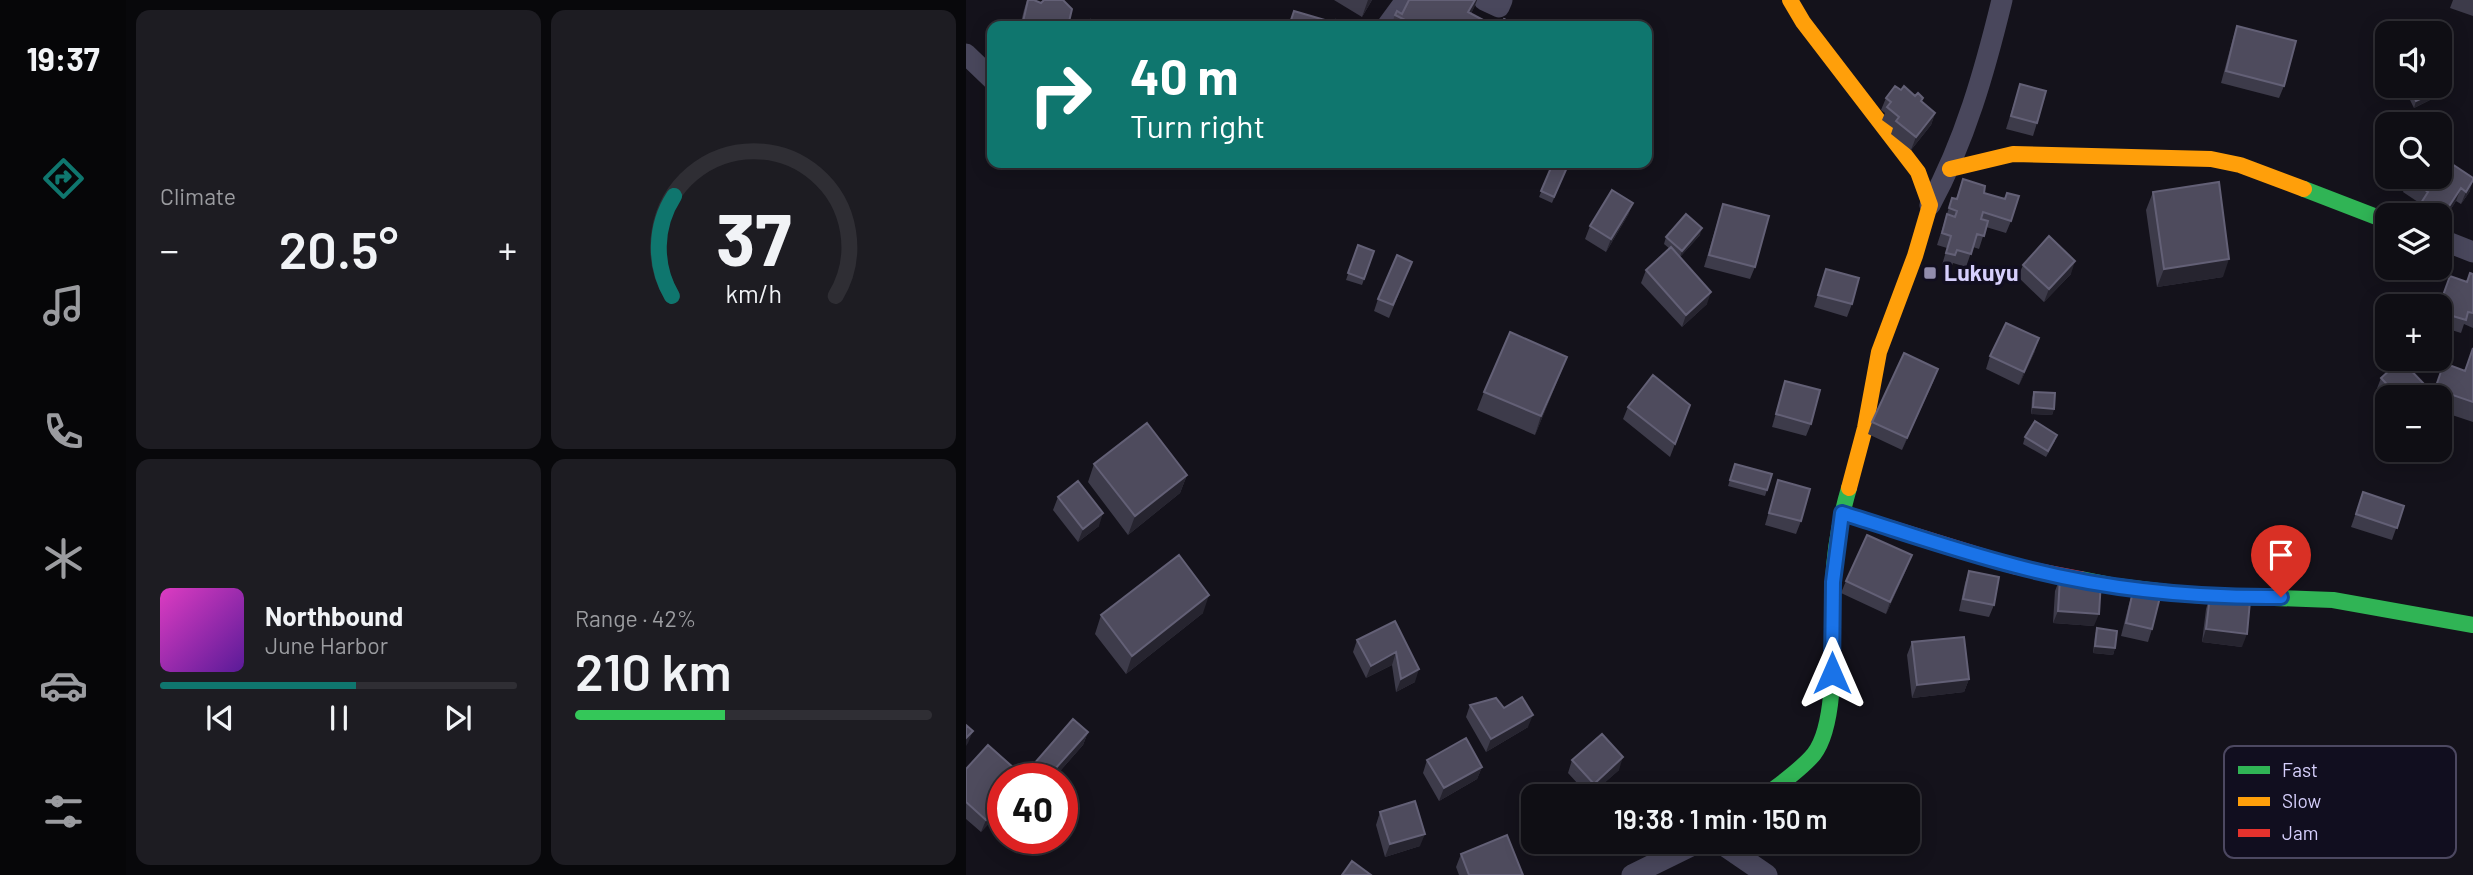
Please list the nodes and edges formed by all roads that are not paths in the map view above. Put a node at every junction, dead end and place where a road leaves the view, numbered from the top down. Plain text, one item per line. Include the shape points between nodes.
1 (1406, 0) edge
2 (1484, 0) edge
3 (1502, 0) edge
4 (1790, 0) edge
5 (2002, 0) edge
6 (1391, 21) edge
7 (966, 54) edge
8 (987, 74) edge
9 (1950, 169) junction
10 (1930, 205) junction
11 (2375, 216) edge
12 (2452, 244) edge
13 (2473, 252) edge
14 (1842, 513) junction
15 (2473, 625) edge
16 (1779, 784) edge
17 (1675, 854) edge
18 (1736, 854) edge
19 (1632, 875) edge
20 (1767, 875) edge

1 - 6 street
2 - 3 street via 1499,7
4 - 10 street via 1918,172
5 - 9 street via 1988,59
7 - 8 street
9 - 10 street
9 - 11 street via 2013,154 2211,159 2241,165
10 - 14 street via 1879,352
12 - 13 street
14 - 15 street via 2017,567 2116,586 2192,595 2333,600
14 - 16 street via 1833,582 1826,731 1814,754
17 - 19 street
18 - 20 street

